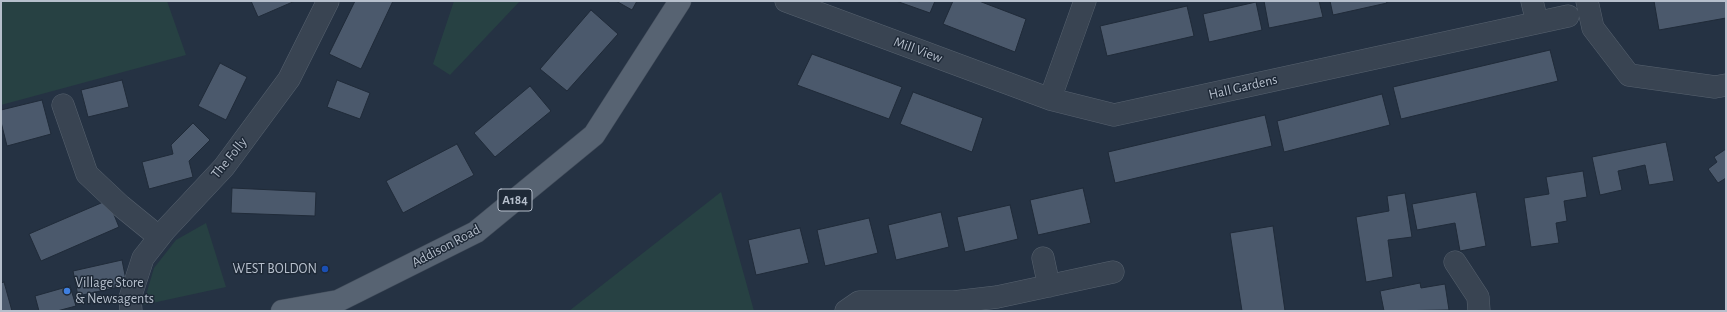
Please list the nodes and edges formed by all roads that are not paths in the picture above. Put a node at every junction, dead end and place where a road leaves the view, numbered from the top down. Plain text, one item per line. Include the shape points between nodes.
1 (328, 1) edge
2 (680, 1) edge
3 (786, 1) edge
4 (1085, 1) edge
5 (1532, 1) edge
6 (1587, 1) edge
7 (1568, 16) dead end
8 (1537, 22) junction
9 (1726, 85) edge
10 (1050, 100) junction
11 (63, 105) dead end
12 (159, 237) junction
13 (1043, 258) dead end
14 (1455, 262) dead end
15 (1113, 272) dead end
16 (1049, 286) junction
17 (131, 311) edge
18 (282, 311) edge
19 (846, 311) edge
20 (1479, 311) edge

1 - 12 street, The Folly via 289,79 224,167
2 - 18 main road, Addison Road / A184 via 594,135 476,232 338,301
3 - 10 street, Mill View
4 - 10 street
5 - 8 street
6 - 9 street via 1593,28 1629,74 1715,86
7 - 8 street, Hall Gardens
8 - 10 street, Hall Gardens via 1114,116
11 - 12 street via 87,174
12 - 17 street, The Folly via 143,258 130,298
13 - 16 street
14 - 20 street via 1478,297
15 - 16 street
16 - 19 street via 997,297 954,302 859,302

